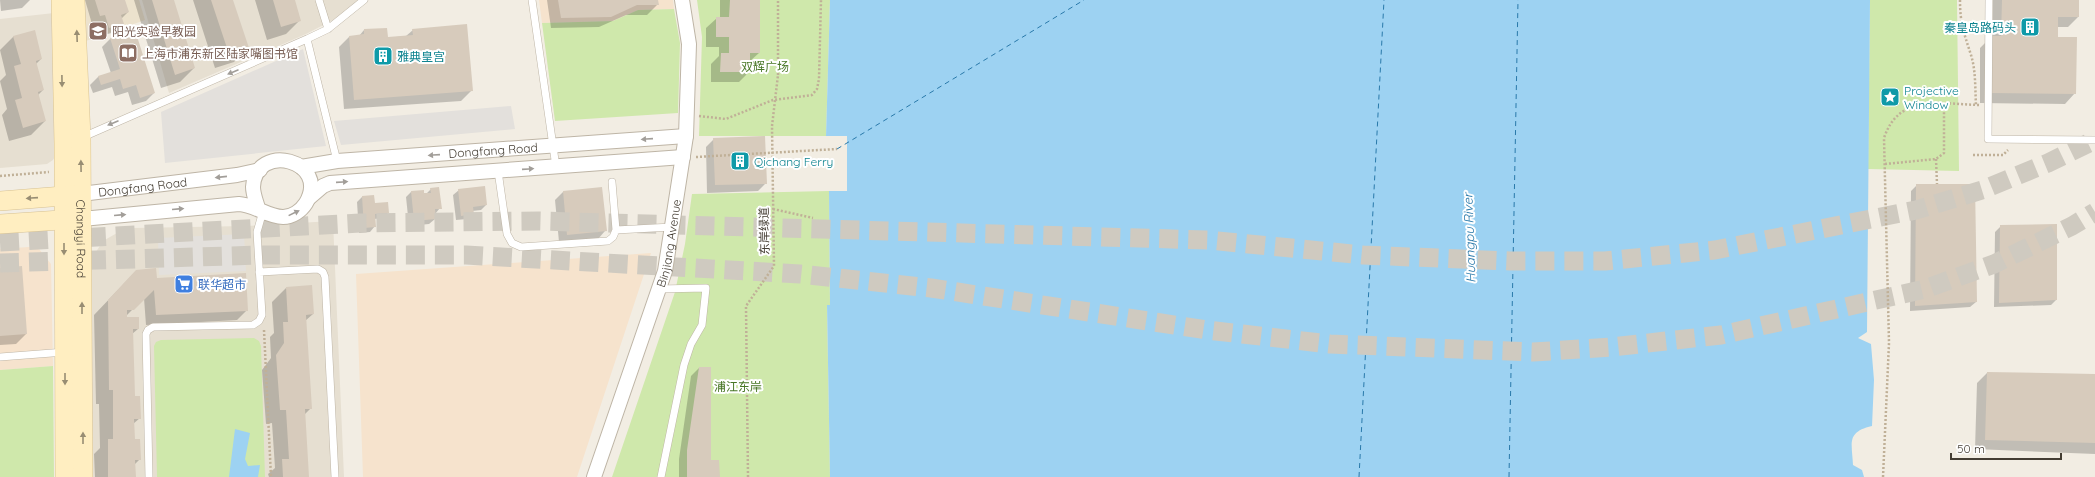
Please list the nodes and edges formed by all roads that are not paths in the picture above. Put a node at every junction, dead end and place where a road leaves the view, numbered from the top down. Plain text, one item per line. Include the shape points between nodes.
1 (61, 0) edge
2 (75, 0) edge
3 (319, 0) edge
4 (364, 0) edge
5 (532, 0) edge
6 (682, 0) edge
7 (1989, 0) edge
8 (328, 29) junction
9 (307, 39) junction
10 (686, 136) junction
11 (81, 138) junction
12 (2095, 140) edge
13 (552, 146) junction
14 (683, 157) junction
15 (337, 162) junction
16 (301, 167) junction
17 (556, 167) junction
18 (260, 170) junction
19 (498, 171) junction
20 (612, 182) dead end
21 (73, 195) junction
22 (309, 198) junction
23 (0, 200) edge
24 (262, 210) junction
25 (73, 220) junction
26 (0, 224) edge
27 (672, 227) junction
28 (616, 230) junction
29 (259, 272) junction
30 (659, 289) junction
31 (65, 352) junction
32 (0, 357) edge
33 (65, 477) edge
34 (83, 477) edge
35 (149, 477) edge
36 (335, 477) edge
37 (594, 477) edge
38 (661, 477) edge

1 -> 21 main road, Changyi Road via 64,171
11 -> 2 main road, Changyi Road
3 - 8 lane
4 - 8 lane
5 - 13 lane
6 - 10 street, Binjiang Avenue via 689,44
7 - 12 lane via 1988,139
8 - 9 lane
9 -> 11 lane
9 - 15 lane
10 -> 13 street, Dongfang Road
10 - 14 street, Binjiang Avenue
21 -> 11 main road, Changyi Road
13 -> 15 street, Dongfang Road
13 - 17 lane
14 - 17 street, Dongfang Road
14 - 27 street, Binjiang Avenue
15 - 16 street, Dongfang Road
16 - 18 street, Dongfang Road via 284,160 275,160
16 - 22 street via 310,181
19 -> 17 street, Dongfang Road
18 -> 21 street, Dongfang Road via 238,175
18 - 24 street via 253,185
22 -> 19 street, Dongfang Road via 322,186 330,183
19 - 28 lane via 507,234 512,243 521,247 608,241
20 - 28 lane
21 -> 23 main road, Dongfang Road
21 - 25 main road, Changyi Road
24 -> 22 street, Dongfang Road via 275,216 291,215 299,212
25 -> 24 street, Dongfang Road via 239,204
24 - 29 lane via 258,224
25 - 26 main road, Dongfang Road
25 -> 31 main road, Changyi Road
34 -> 25 main road, Changyi Road
27 - 28 lane
27 - 30 street, Binjiang Avenue via 665,271
29 - 35 lane via 262,315 260,321 253,325 153,327 148,330 146,334
29 - 36 lane via 318,269 325,277
30 - 37 street, Binjiang Avenue
30 - 38 lane via 706,288 702,325 691,344 684,365
31 - 32 lane
31 -> 33 main road, Changyi Road

